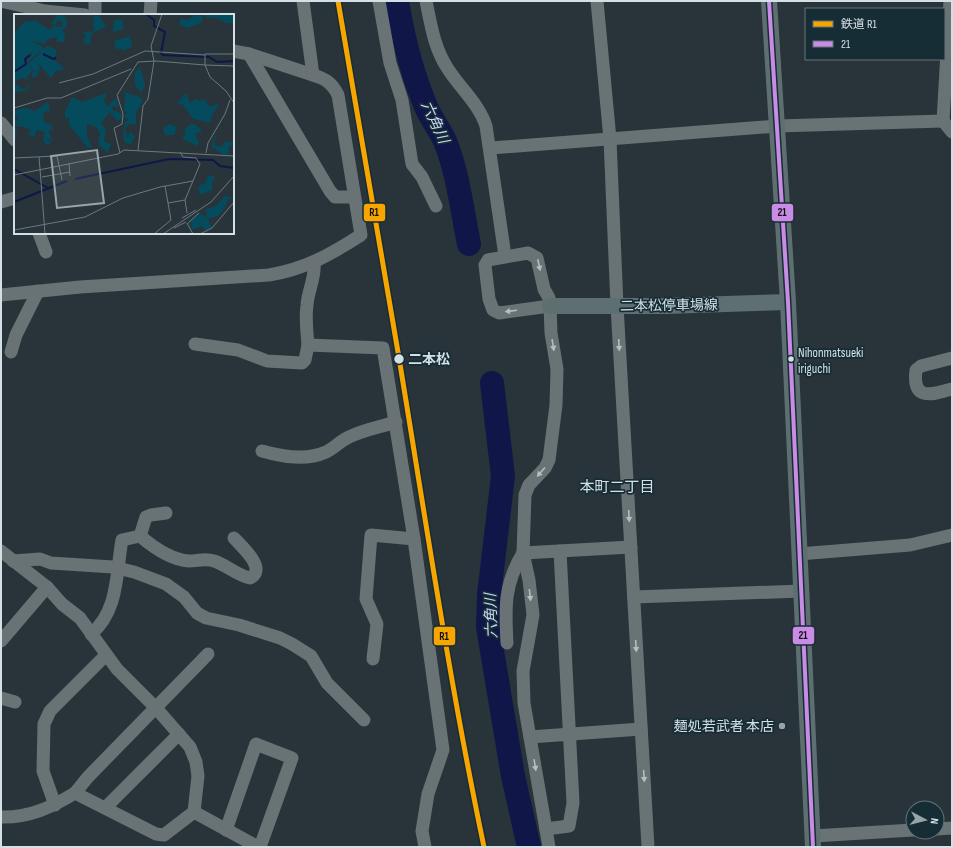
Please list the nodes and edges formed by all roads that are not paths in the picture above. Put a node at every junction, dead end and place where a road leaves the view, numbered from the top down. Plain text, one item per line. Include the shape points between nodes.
1 (95, 1) edge
2 (151, 1) edge
3 (303, 1) edge
4 (379, 1) edge
5 (426, 1) edge
6 (597, 1) edge
7 (769, 1) edge
8 (950, 1) edge
9 (1, 2) edge
10 (29, 5) edge
11 (79, 14) edge
12 (95, 14) edge
13 (150, 14) edge
14 (234, 51) edge
15 (249, 54) junction
16 (314, 75) junction
17 (943, 121) junction
18 (1, 123) edge
19 (778, 126) junction
20 (952, 132) edge
21 (14, 139) edge
22 (610, 139) junction
23 (490, 148) junction
24 (354, 197) junction
25 (14, 198) edge
26 (1, 202) edge
27 (436, 206) dead end
28 (39, 234) edge
29 (46, 252) dead end
30 (505, 256) junction
31 (314, 262) junction
32 (38, 291) junction
33 (1, 295) edge
34 (788, 302) junction
35 (550, 306) junction
36 (617, 306) junction
37 (195, 344) dead end
38 (308, 345) junction
39 (11, 352) dead end
40 (952, 358) edge
41 (952, 389) edge
42 (396, 422) junction
43 (262, 451) dead end
44 (166, 513) dead end
45 (952, 535) edge
46 (140, 536) junction
47 (234, 538) dead end
48 (414, 539) junction
49 (631, 547) junction
50 (1, 550) edge
51 (560, 551) junction
52 (523, 553) junction
53 (799, 554) junction
54 (13, 561) junction
55 (118, 568) junction
56 (47, 587) junction
57 (801, 591) junction
58 (634, 597) junction
59 (91, 634) junction
60 (1, 641) edge
61 (506, 643) dead end
62 (208, 654) dead end
63 (106, 655) junction
64 (373, 659) dead end
65 (1, 698) edge
66 (15, 702) dead end
67 (156, 708) junction
68 (364, 720) dead end
69 (640, 729) junction
70 (179, 734) junction
71 (570, 734) junction
72 (530, 737) junction
73 (76, 793) junction
74 (55, 805) junction
75 (105, 808) junction
76 (194, 812) junction
77 (1, 817) edge
78 (546, 829) junction
79 (226, 830) junction
80 (905, 831) edge
81 (813, 841) edge
82 (243, 844) edge
83 (259, 847) edge
84 (425, 847) edge
85 (549, 847) edge
86 (648, 847) edge

1 - 12 street
2 - 13 street
3 - 16 street
4 - 27 street via 390,63 402,100 412,164 422,177
5 - 23 street via 434,42 447,68 483,116
6 - 22 street
7 - 19 main road
8 - 17 street
9 - 10 street
10 - 11 street
14 - 15 street
15 - 16 street
15 - 24 street via 330,191 335,197
16 - 24 street via 334,85 338,96
17 - 19 street
17 - 20 street
18 - 21 street
19 - 22 street
19 - 34 main road
22 - 23 street
22 - 36 street
23 - 30 street
24 - 31 street via 361,235
25 - 26 street
28 - 29 street
30 -> 35 street via 528,253 537,258
35 -> 30 street via 499,313 493,310 489,299 485,265 488,260
31 - 32 street via 296,270 269,275 80,286
31 - 38 street via 315,270 307,304
32 - 33 street
32 - 39 street via 16,335
34 - 36 main road, 二本松停車場線
34 - 53 main road
35 - 36 main road, 二本松停車場線
35 -> 52 street via 551,334 557,369 552,446 545,468 526,490
36 -> 49 street
37 - 38 street via 238,350 267,361 302,363
38 - 42 street via 383,348
40 - 41 street via 921,366 916,370 914,380 917,388 930,396
42 - 43 street via 350,436 327,452 312,457 280,456
42 - 48 street
44 - 46 street via 146,518
45 - 53 street via 910,545
46 - 47 street via 161,552 178,559 212,560 250,578 254,576 256,562
46 - 55 street via 122,540
48 - 64 street via 371,535 366,599 377,624
48 - 84 street via 444,750 428,794 422,831
49 - 51 street
49 - 58 street
50 - 54 street
51 - 52 street
51 - 71 street
52 - 61 street via 510,578 505,604
52 -> 72 street via 533,615 522,681
53 - 57 main road
54 - 55 street via 40,559 51,563
54 - 56 street
55 - 59 street via 111,608 105,620
55 - 68 street via 166,584 184,597 197,613 206,618 240,625 292,644 311,656 327,683
56 - 59 street via 62,604 80,618
56 - 60 street
57 - 58 street
57 - 81 main road
58 -> 69 street
59 - 63 street
62 - 67 street
63 - 67 street
63 - 74 street via 50,711 44,724 43,772
65 - 66 street
67 - 70 street
67 - 73 street via 88,777
69 - 71 street
69 -> 86 street
70 - 75 street
70 - 76 street via 190,747 196,762 198,776
71 - 72 street
71 - 78 street via 573,803 569,826
72 -> 78 street
73 - 74 street
73 - 75 street
74 - 77 street via 30,814
75 - 76 street via 156,834 164,835
76 - 79 street
78 - 85 street
79 - 82 street
79 - 83 street via 256,744 292,758
80 - 81 street
82 - 83 street

